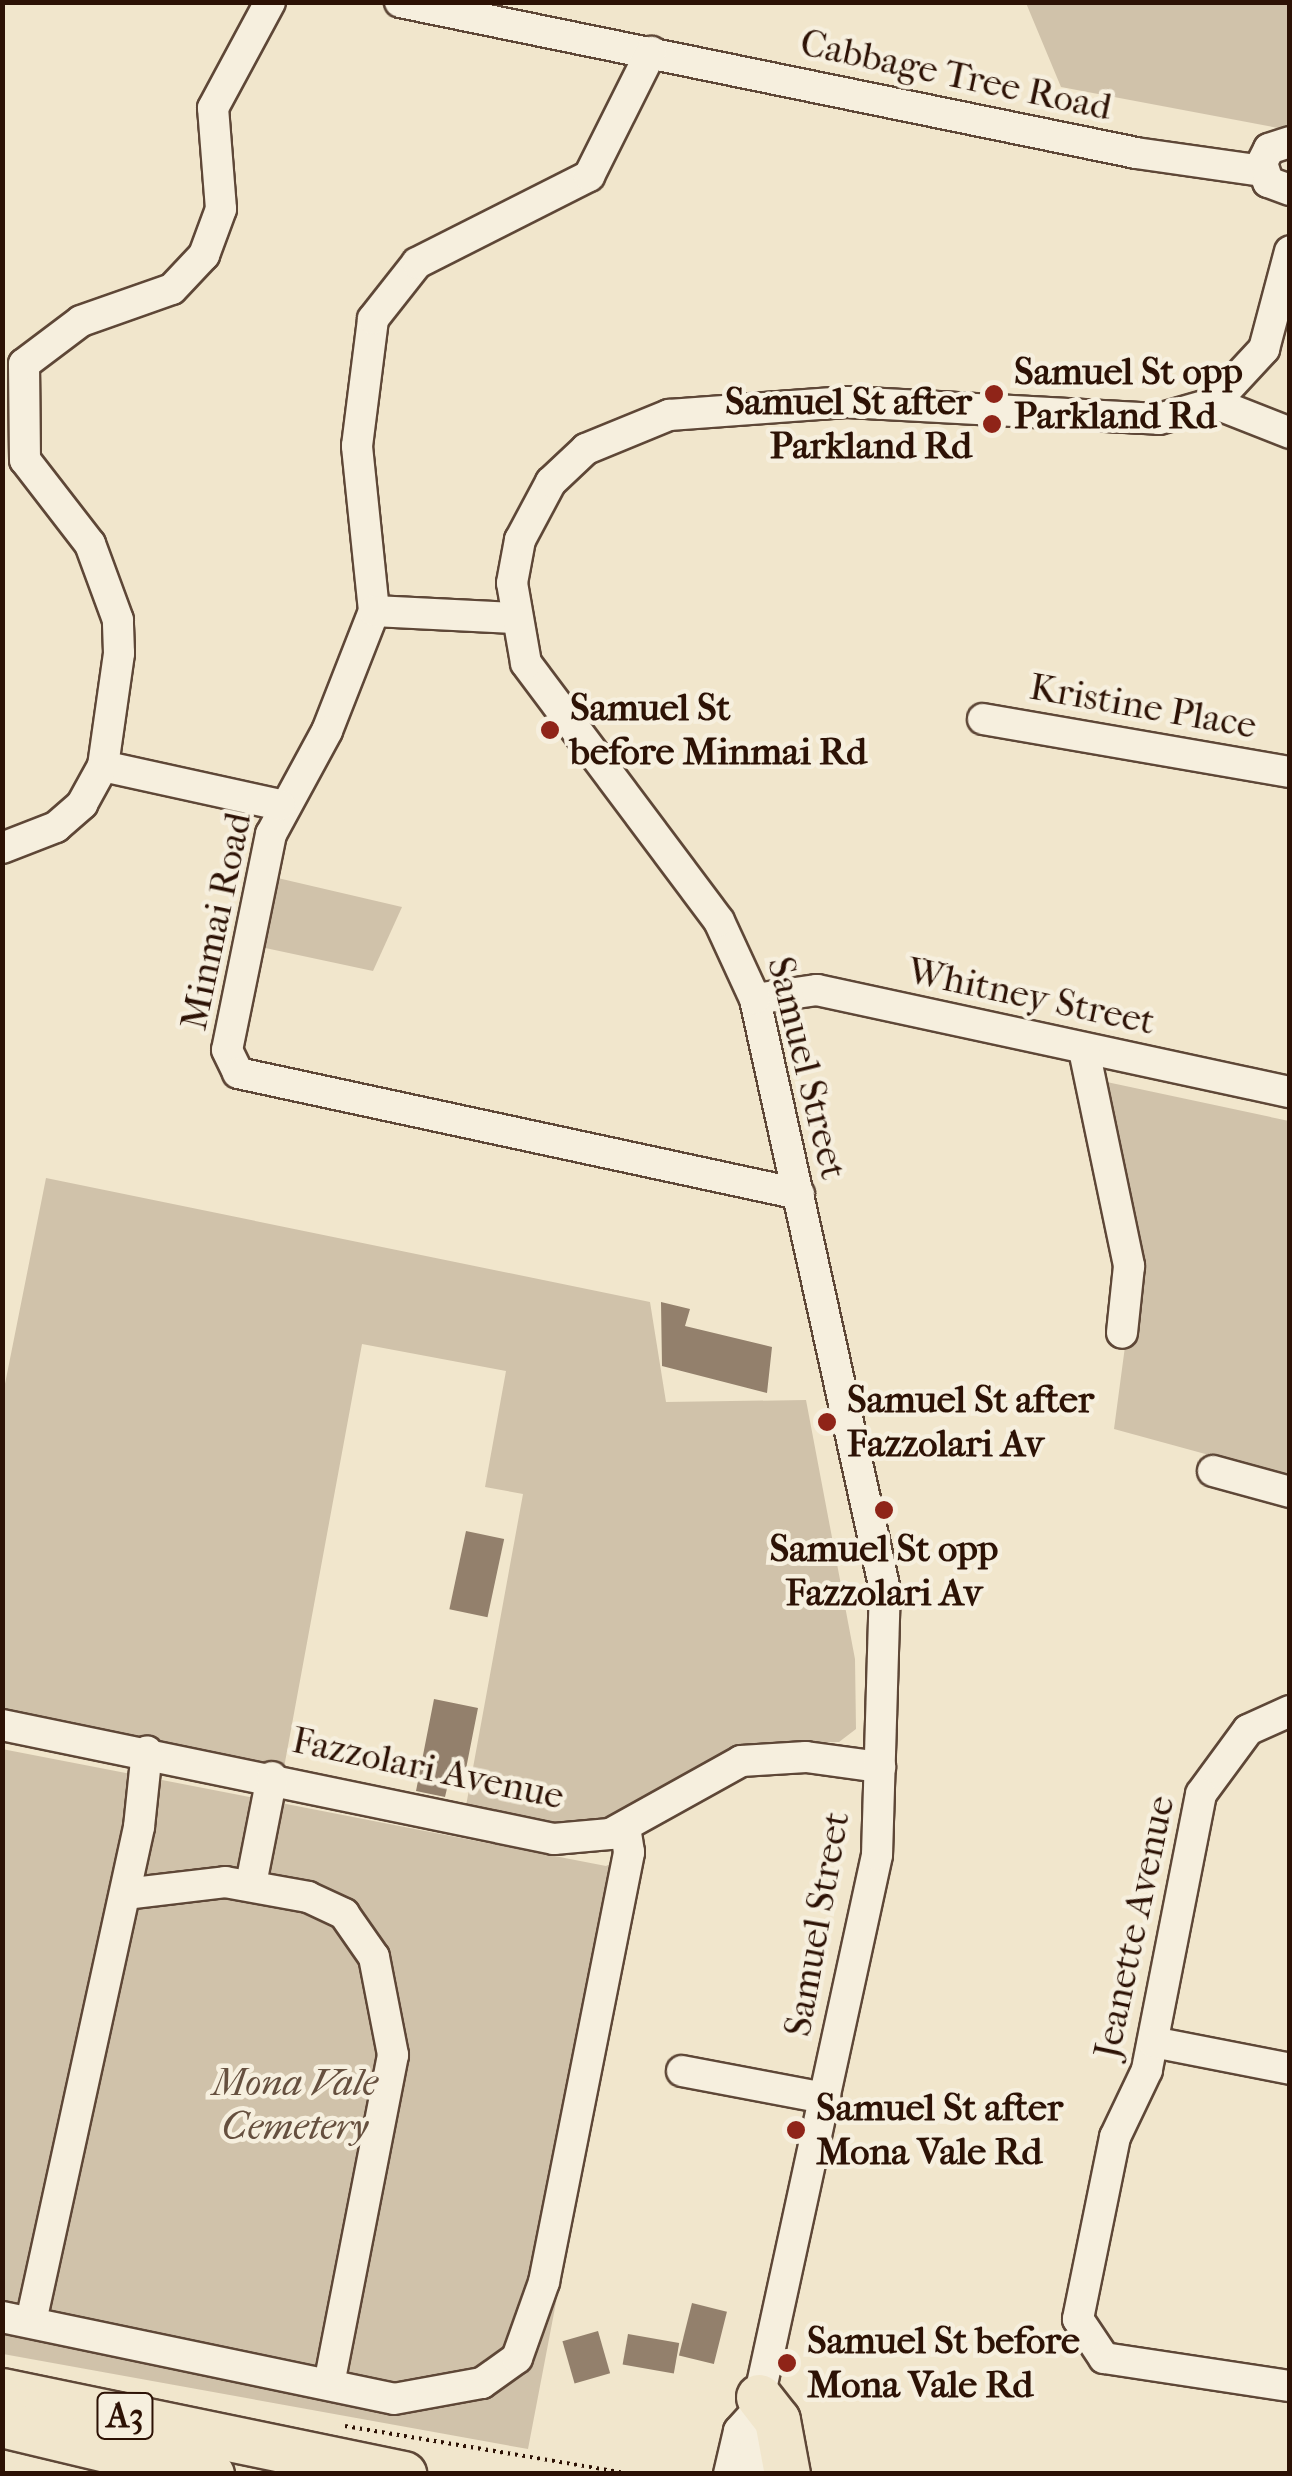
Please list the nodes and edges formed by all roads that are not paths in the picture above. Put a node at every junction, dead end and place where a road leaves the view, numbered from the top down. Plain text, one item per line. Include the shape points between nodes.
1 (270, 2) edge
2 (400, 2) edge
3 (651, 52) junction
4 (1290, 142) edge
5 (1262, 171) junction
6 (1290, 190) edge
7 (1290, 251) edge
8 (1214, 402) junction
9 (1290, 433) edge
10 (374, 612) junction
11 (514, 618) junction
12 (983, 719) dead end
13 (103, 766) junction
14 (1290, 772) edge
15 (280, 805) junction
16 (2, 848) edge
17 (755, 999) junction
18 (1084, 1050) junction
19 (1290, 1092) edge
20 (798, 1194) junction
21 (1122, 1332) dead end
22 (1212, 1471) dead end
23 (1290, 1492) edge
24 (1290, 1711) edge
25 (2, 1725) edge
26 (147, 1751) junction
27 (880, 1768) junction
28 (272, 1777) junction
29 (625, 1828) junction
30 (251, 1884) junction
31 (125, 1894) junction
32 (1153, 2042) junction
33 (1290, 2069) edge
34 (682, 2071) dead end
35 (825, 2098) junction
36 (18, 2317) edge
37 (329, 2383) junction
38 (1290, 2386) edge
39 (2, 2391) edge
40 (758, 2404) junction
41 (2, 2424) edge
42 (212, 2474) edge
43 (404, 2474) edge
44 (730, 2474) edge
45 (755, 2474) edge
46 (787, 2474) edge

1 - 13 street via 213,108 220,209 204,254 172,289 82,321 24,364 25,460 90,544 118,620
2 - 3 street, Cabbage Tree Road
3 - 5 street, Cabbage Tree Road via 1136,154
3 - 10 street via 589,176 417,263 373,319 357,446
4 - 5 street via 1269,148
5 - 6 street
7 - 8 street, Samuel Street via 1264,349
8 - 9 street
8 - 11 street, Samuel Street via 1160,419 846,402 657,418 586,449 551,482 520,540
10 - 11 street
10 - 15 street, Minmai Road via 327,730
11 - 17 street, Samuel Street via 533,676 720,921
12 - 14 street, Kristine Place
13 - 15 street
13 - 16 street via 56,828
15 - 20 street, Minmai Road via 227,1050 238,1074
17 - 18 street, Whitney Street via 817,990
17 - 20 street, Samuel Street
18 - 19 street, Whitney Street
18 - 21 street via 1129,1266
20 - 27 street, Samuel Street via 885,1590
22 - 23 street
24 - 32 street, Jeanette Avenue via 1248,1730 1201,1794
25 - 26 street, Fazzolari Avenue
26 - 28 street, Fazzolari Avenue
26 - 31 street
27 - 29 street, Fazzolari Avenue via 806,1757 741,1761
27 - 35 street, Samuel Street via 877,1855
28 - 29 street, Fazzolari Avenue via 554,1839
28 - 30 street
29 - 37 street via 628,1852 548,2263 517,2358 482,2383 428,2397
30 - 31 street
30 - 37 street via 344,1914 374,1956 391,2023 389,2087
31 - 36 street
32 - 33 street
32 - 38 street, Jeanette Avenue via 1116,2137 1082,2330 1104,2358
34 - 35 street
35 - 40 street, Samuel Street
36 - 37 street
39 - 43 highway, A3
40 - 44 street via 739,2431
40 - 45 street
40 - 46 highway via 777,2420
41 - 42 highway, A3

